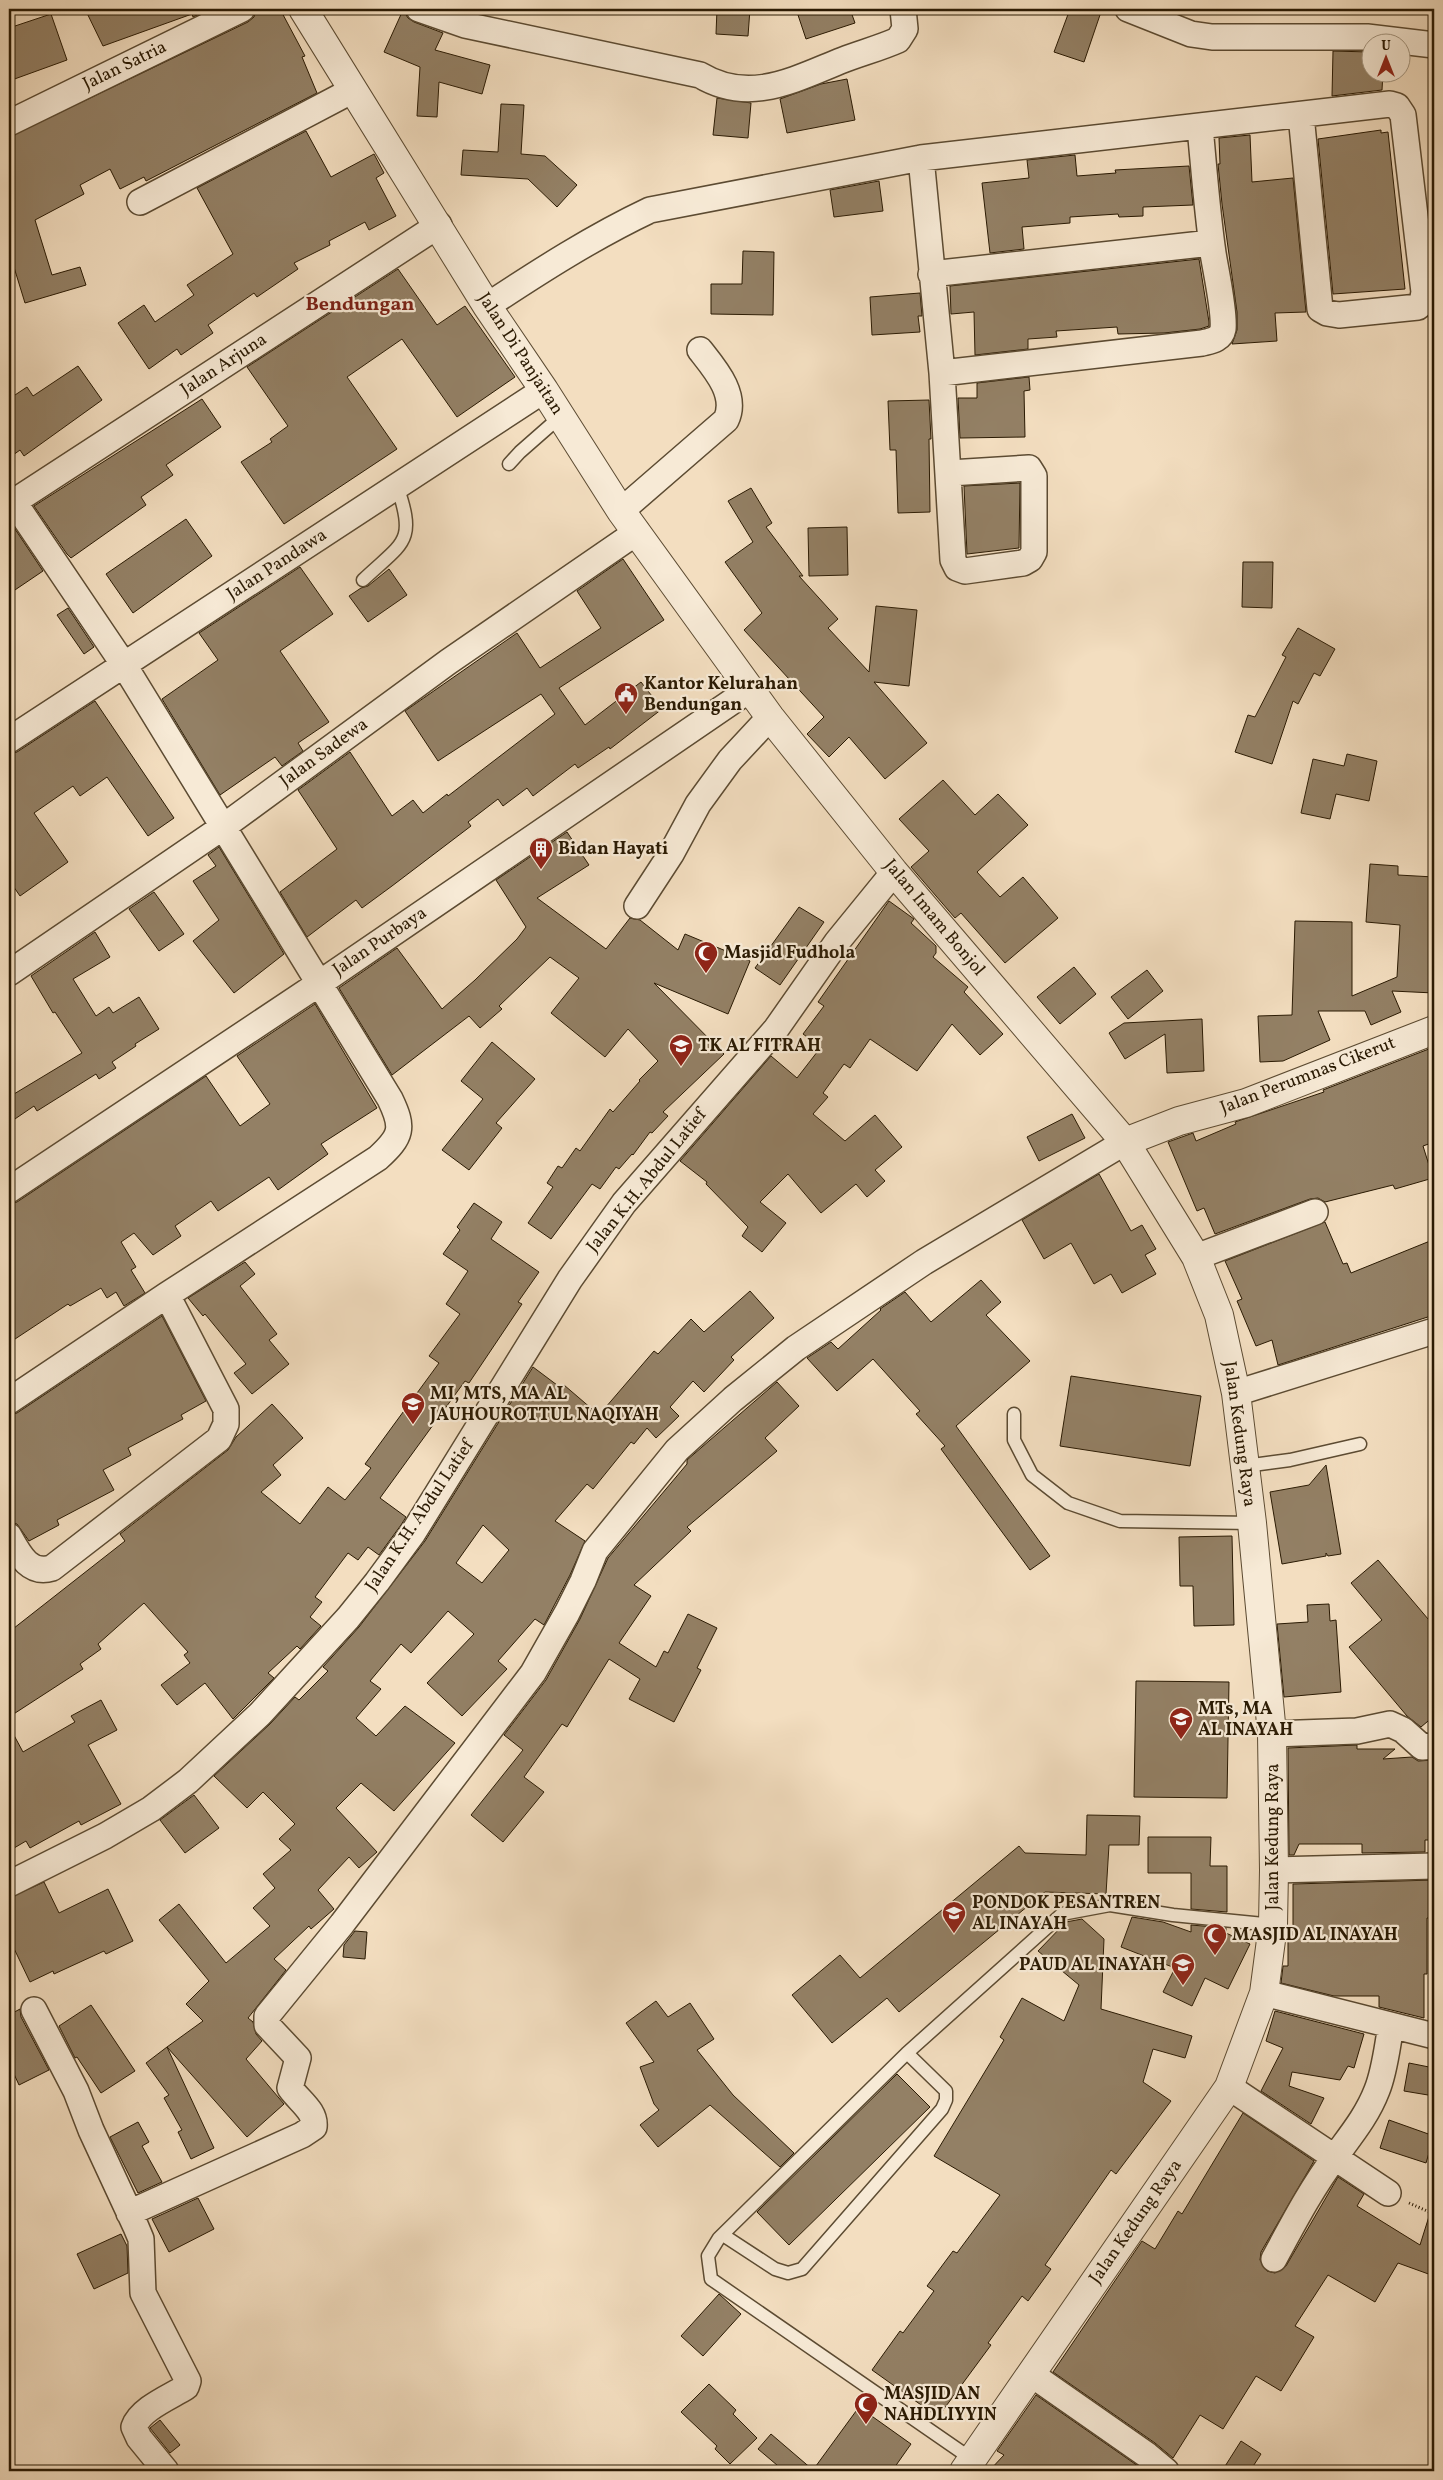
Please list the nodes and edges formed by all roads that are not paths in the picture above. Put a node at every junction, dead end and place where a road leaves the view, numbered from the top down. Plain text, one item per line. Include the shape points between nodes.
1 (242, 9) edge
2 (303, 9) edge
3 (419, 9) edge
4 (903, 9) edge
5 (1128, 9) edge
6 (1434, 45) edge
7 (353, 90) junction
8 (1302, 115) junction
9 (9, 123) edge
10 (1200, 127) junction
11 (921, 158) junction
12 (140, 202) dead end
13 (439, 225) junction
14 (1211, 243) junction
15 (932, 274) junction
16 (487, 306) junction
17 (700, 350) dead end
18 (942, 373) junction
19 (544, 390) junction
20 (561, 416) junction
21 (509, 464) dead end
22 (950, 473) junction
23 (397, 486) junction
24 (11, 503) edge
25 (621, 511) junction
26 (637, 532) junction
27 (363, 580) dead end
28 (124, 665) junction
29 (749, 690) junction
30 (770, 717) junction
31 (9, 740) edge
32 (224, 827) junction
33 (894, 872) junction
34 (637, 906) dead end
35 (9, 973) edge
36 (320, 983) junction
37 (1434, 1030) edge
38 (1125, 1142) junction
39 (9, 1190) edge
40 (1315, 1212) dead end
41 (1196, 1257) junction
42 (166, 1295) junction
43 (1434, 1331) edge
44 (1236, 1393) junction
45 (9, 1401) edge
46 (1014, 1414) dead end
47 (1360, 1444) dead end
48 (1244, 1466) junction
49 (1252, 1523) junction
50 (9, 1536) edge
51 (1272, 1734) junction
52 (1434, 1746) edge
53 (1434, 1866) edge
54 (1274, 1870) junction
55 (9, 1884) edge
56 (1273, 1925) junction
57 (1264, 1993) junction
58 (34, 2010) dead end
59 (1391, 2026) junction
60 (1434, 2036) edge
61 (907, 2053) junction
62 (1229, 2087) junction
63 (1335, 2157) junction
64 (1388, 2193) dead end
65 (129, 2213) junction
66 (723, 2235) junction
67 (1274, 2259) dead end
68 (1031, 2374) junction
69 (969, 2466) edge
70 (166, 2471) edge
71 (1166, 2471) edge

1 - 9 street, Jalan Satria
2 - 7 street, Jalan Di Panjaitan
3 - 4 street via 465,25 700,75 730,88 746,89 772,88 898,40 905,28
5 - 6 street via 1198,35 1232,38 1367,37
7 - 12 street
7 - 13 street, Jalan Di Panjaitan
8 - 8 street via 1383,104 1397,106 1401,110 1424,292 1418,307 1339,315 1320,309
8 - 10 street
10 - 11 street
10 - 14 street
11 - 15 street
11 - 16 street via 650,210 565,256
13 - 16 street, Jalan Di Panjaitan
13 - 24 street, Jalan Arjuna
14 - 15 street
14 - 18 street via 1222,329 1214,340
15 - 18 street
16 - 19 street, Jalan Di Panjaitan
17 - 25 street via 724,384 731,404 726,420
18 - 22 street
19 - 20 street, Jalan Di Panjaitan
19 - 23 street, Jalan Pandawa
20 - 21 lane
20 - 25 street, Jalan Di Panjaitan
22 - 22 street via 953,560 957,568 965,571 1023,563 1030,559 1034,552 1034,476 1029,468
23 - 27 lane via 407,514 403,542
23 - 28 street, Jalan Pandawa
24 - 28 street
25 - 26 street, Jalan Di Panjaitan
26 - 29 street, Jalan Di Panjaitan
26 - 32 street, Jalan Sadewa via 448,662
28 - 31 street, Jalan Pandawa
28 - 32 street
29 - 30 street, Jalan Imam Bonjol
29 - 36 street, Jalan Purbaya
30 - 33 street, Jalan Imam Bonjol
30 - 34 street via 730,760 698,804
32 - 35 street, Jalan Sadewa
32 - 36 street
33 - 38 street, Jalan Imam Bonjol
33 - 55 street, Jalan K.H. Abdul Latief via 837,942 776,1029 624,1204 570,1279 413,1533 348,1618 260,1714 188,1781 151,1809 105,1836
36 - 39 street, Jalan Purbaya
36 - 42 street via 399,1118 400,1131 394,1143 378,1158
37 - 38 street, Jalan Perumnas Cikerut via 1246,1103 1179,1121
38 - 41 street, Jalan Kedung Raya
38 - 65 street via 924,1262 796,1348 677,1450 595,1551 580,1589 533,1674 342,1924 267,2016 267,2025 298,2058 290,2088 311,2112 314,2128
40 - 41 street
41 - 44 street, Jalan Kedung Raya via 1219,1315
42 - 45 street
42 - 50 street via 226,1410 224,1432 52,1568 42,1571 31,1566
43 - 44 street
44 - 48 street, Jalan Kedung Raya
46 - 49 lane via 1014,1440 1032,1475 1068,1503 1120,1521
47 - 48 lane via 1290,1460
48 - 49 street, Jalan Kedung Raya
49 - 51 street, Jalan Kedung Raya
51 - 52 street via 1356,1731 1390,1724 1403,1730 1422,1747
51 - 54 street, Jalan Kedung Raya
53 - 54 street
54 - 56 street, Jalan Kedung Raya
56 - 57 street, Jalan Kedung Raya
56 - 61 lane via 1110,1906 1071,1911 1052,1922
57 - 59 street
57 - 62 street, Jalan Kedung Raya
58 - 65 street via 76,2091
59 - 60 street
59 - 63 street via 1378,2088 1354,2133
61 - 66 lane
61 - 66 lane via 946,2091 942,2109 802,2269 788,2273 775,2269
62 - 63 street
62 - 68 street, Jalan Kedung Raya
63 - 64 street
63 - 67 street via 1300,2209
65 - 70 street via 141,2239 143,2293 188,2381 186,2387 137,2420 134,2427
66 - 69 lane via 708,2256 711,2279
68 - 69 street, Jalan Kedung Raya
68 - 71 street

